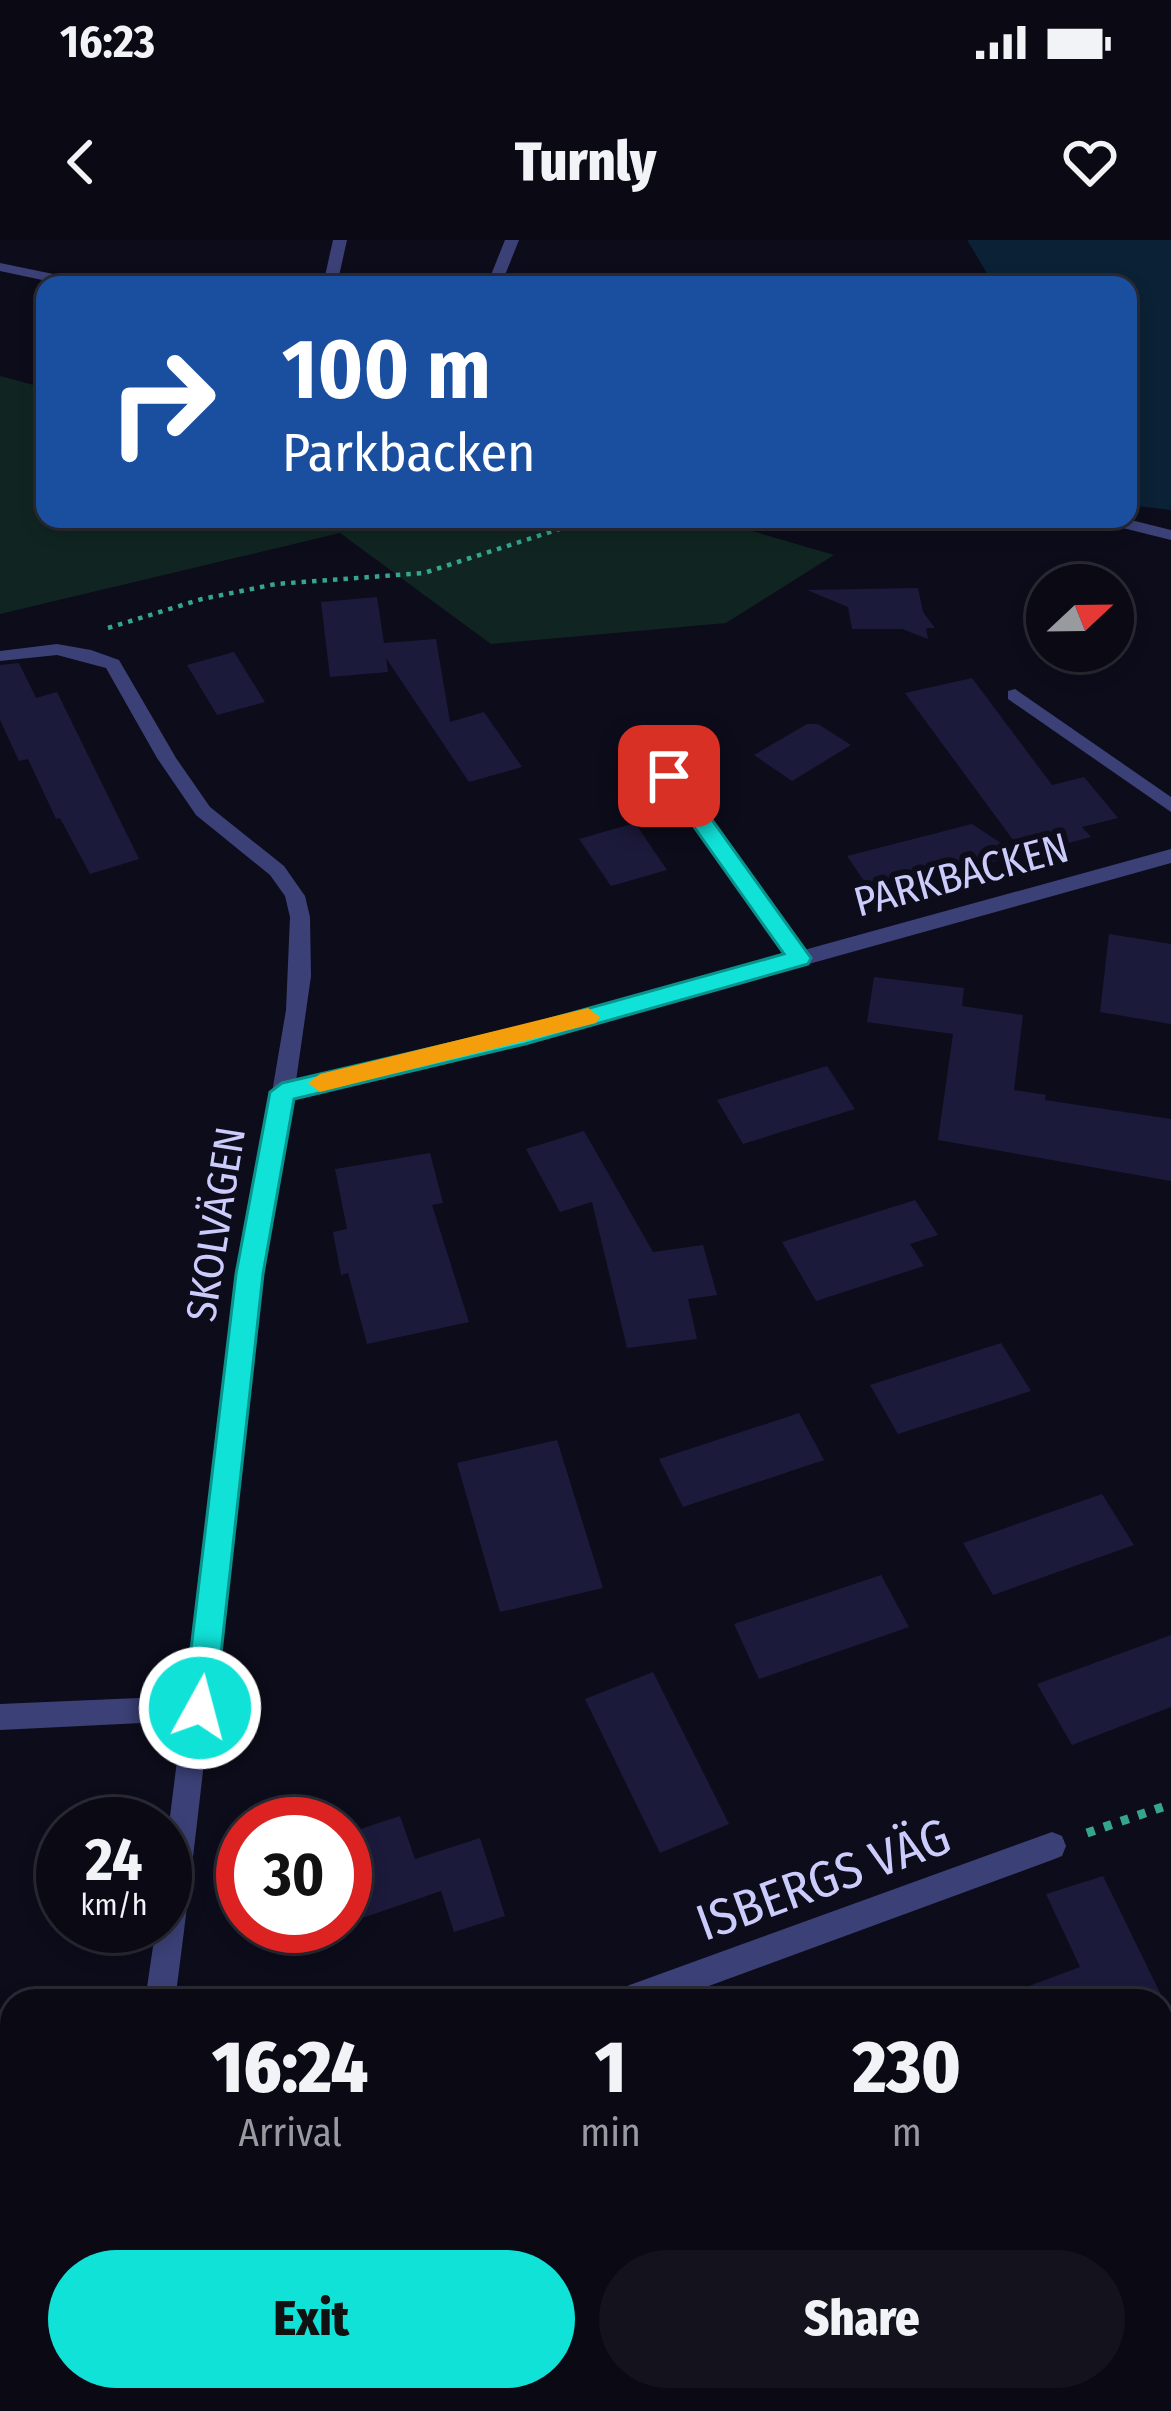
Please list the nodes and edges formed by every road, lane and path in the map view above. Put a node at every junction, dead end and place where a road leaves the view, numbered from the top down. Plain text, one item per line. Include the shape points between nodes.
1 (340, 240) edge
2 (512, 240) edge
3 (0, 267) edge
4 (44, 276) edge
5 (332, 276) edge
6 (498, 276) edge
7 (1137, 526) edge
8 (562, 528) edge
9 (1171, 535) edge
10 (49, 646) junction
11 (0, 656) edge
12 (1015, 695) dead end
13 (669, 776) dead end
14 (1171, 806) edge
15 (1171, 856) edge
16 (799, 958) junction
17 (282, 1092) junction
18 (200, 1708) junction
19 (0, 1717) edge
20 (1171, 1804) edge
21 (1052, 1846) joint
22 (162, 1989) edge
23 (660, 1989) edge

1 - 5 street
2 - 6 street
3 - 4 street
7 - 9 street
8 - 10 path via 424,573 276,584
10 - 11 street
10 - 17 street, SKOLVÄGEN via 113,664 206,815 296,897 303,945
12 - 14 street
13 - 16 street
15 - 16 street, PARKBACKEN
16 - 17 street, PARKBACKEN
17 - 18 street, SKOLVÄGEN via 249,1274
18 - 19 street
18 - 22 street, SKOLVÄGEN
20 - 21 path
21 - 23 street, ISBERGS VÄG

